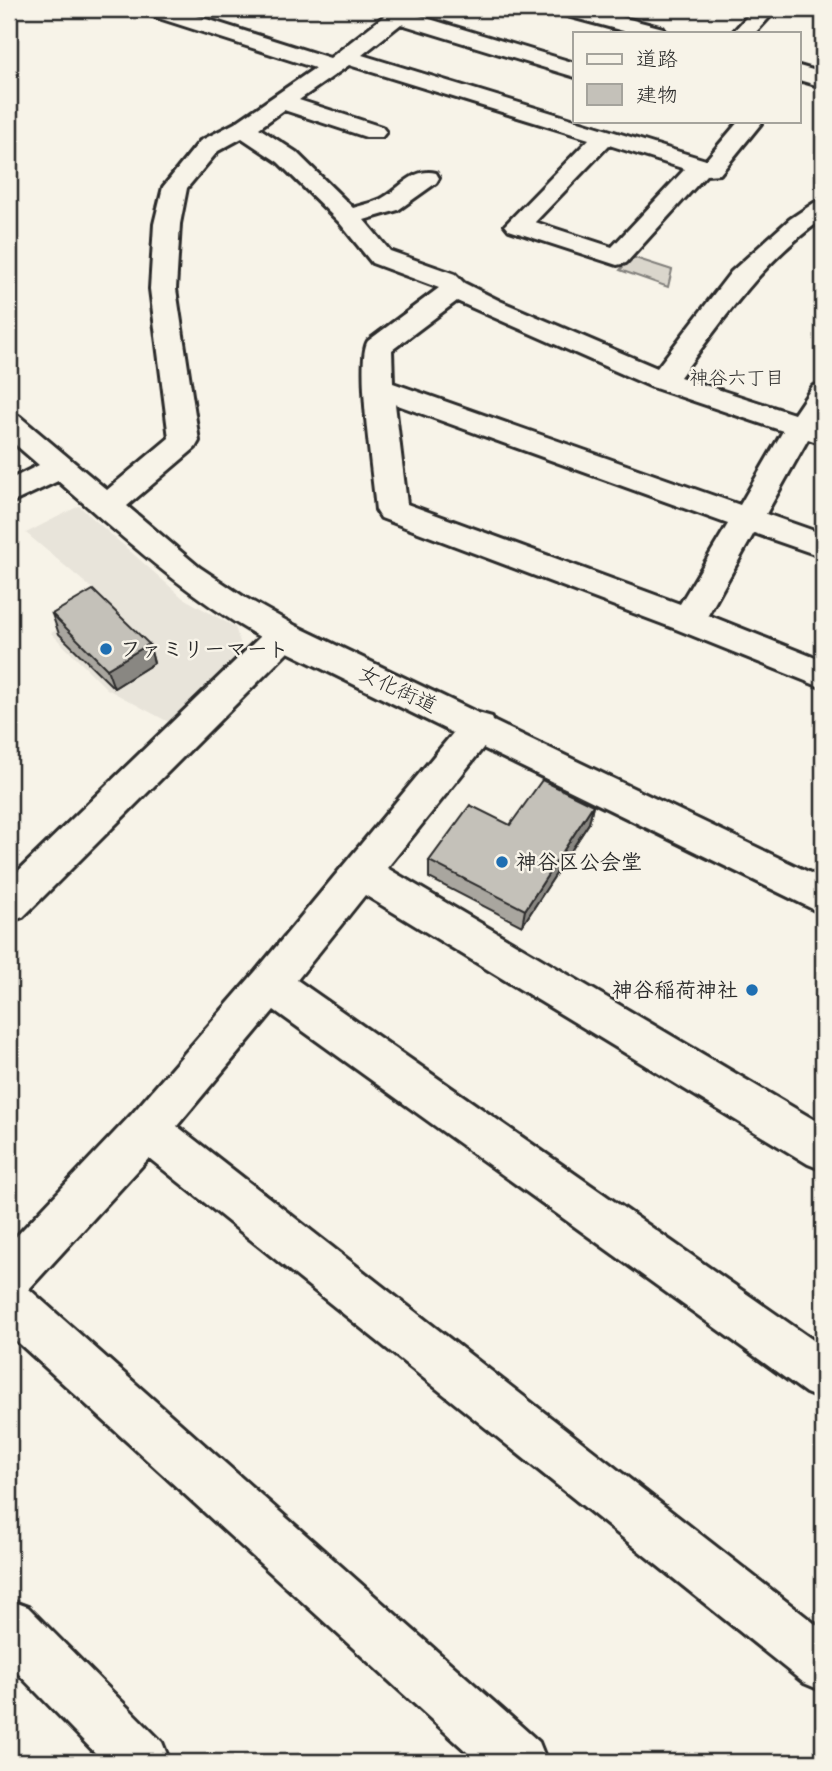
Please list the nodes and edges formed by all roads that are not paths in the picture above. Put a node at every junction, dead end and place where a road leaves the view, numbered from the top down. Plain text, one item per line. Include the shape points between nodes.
1 (154, 9) edge
2 (568, 9) edge
3 (642, 9) edge
4 (766, 9) edge
5 (402, 12) edge
6 (625, 25) junction
7 (651, 32) edge
8 (744, 32) edge
9 (340, 62) junction
10 (573, 69) edge
11 (283, 102) junction
12 (745, 122) edge
13 (243, 128) junction
14 (374, 132) dead end
15 (604, 137) junction
16 (701, 166) junction
17 (427, 178) dead end
18 (823, 208) edge
19 (348, 217) junction
20 (456, 289) junction
21 (662, 381) junction
22 (379, 388) junction
23 (823, 393) edge
24 (9, 424) edge
25 (812, 430) edge
26 (60, 467) junction
27 (9, 493) edge
28 (107, 507) junction
29 (747, 519) junction
30 (823, 546) edge
31 (688, 620) junction
32 (284, 635) junction
33 (823, 675) edge
34 (479, 727) junction
35 (360, 872) junction
36 (823, 897) edge
37 (9, 905) edge
38 (270, 984) junction
39 (147, 1129) junction
40 (823, 1149) edge
41 (9, 1276) edge
42 (9, 1303) edge
43 (823, 1376) edge
44 (9, 1626) edge
45 (823, 1664) edge
46 (142, 1762) edge
47 (519, 1762) edge

1 - 9 street
2 - 6 street
3 - 6 street
4 - 8 street
5 - 9 street
5 - 10 street
6 - 7 street
9 - 11 street
9 - 15 street
11 - 13 street
11 - 14 street
12 - 16 street via 711,169
13 - 19 street via 287,157
13 - 28 street via 209,146 175,187 167,224 163,289 184,440
15 - 16 street
15 - 16 street via 518,225 617,257
17 - 19 street via 388,205
18 - 21 street via 740,278
19 - 20 street via 381,257 446,280
20 - 21 street
20 - 22 street via 378,348
21 - 25 street
22 - 29 street
22 - 31 street via 393,510
23 - 25 street
24 - 26 street, 女化街道
25 - 29 street
26 - 27 street
26 - 28 street, 女化街道
28 - 32 street, 女化街道 via 188,575
29 - 30 street
29 - 31 street
31 - 33 street
32 - 34 street, 女化街道
32 - 37 street
34 - 35 street
34 - 36 street, 女化街道
35 - 38 street
35 - 40 street
38 - 39 street
38 - 43 street
39 - 41 street
39 - 45 street
42 - 47 street
44 - 46 street

